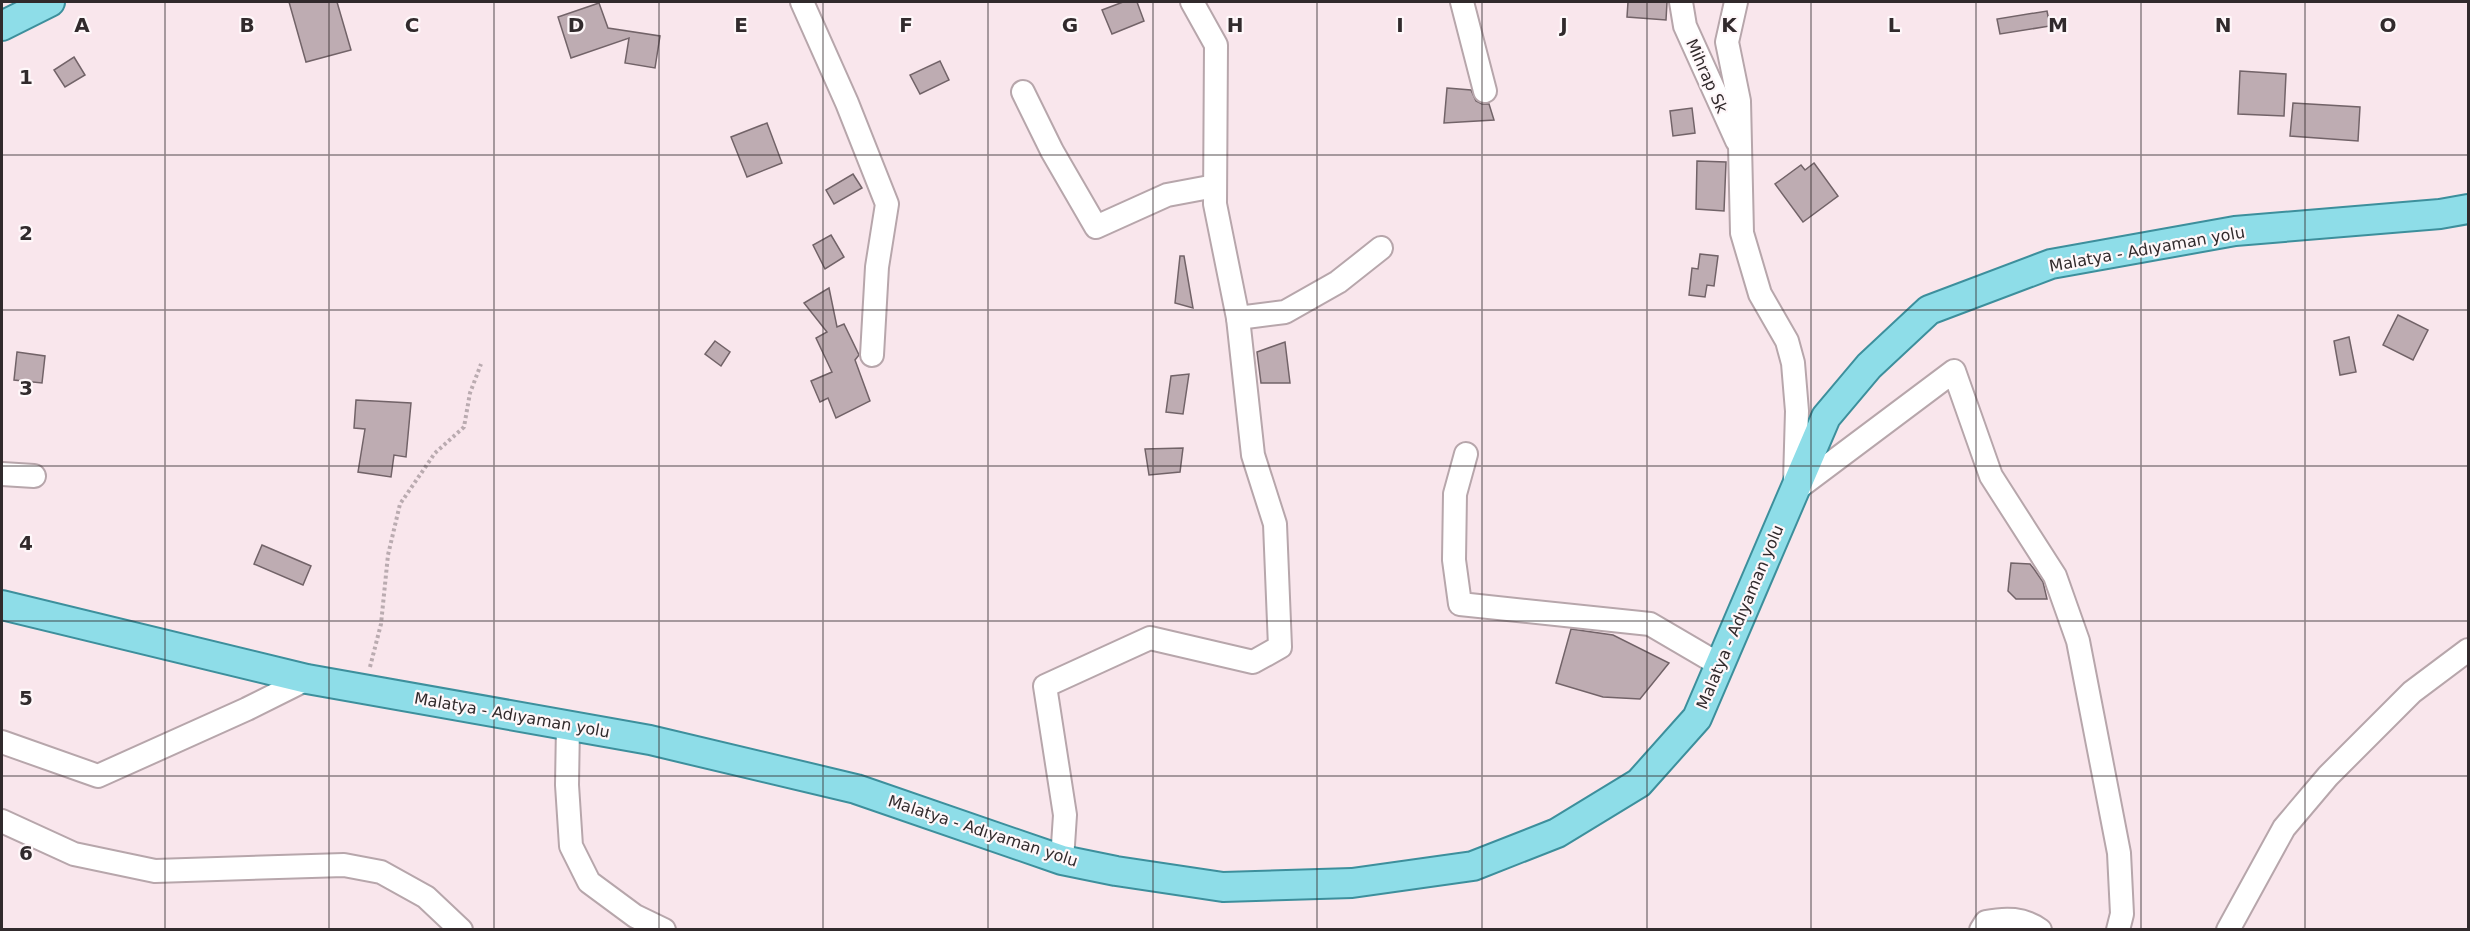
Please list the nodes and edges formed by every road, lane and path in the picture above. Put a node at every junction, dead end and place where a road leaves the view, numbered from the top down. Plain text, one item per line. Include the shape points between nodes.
1 (50, 2) edge
2 (802, 2) edge
3 (1192, 2) edge
4 (1462, 2) edge
5 (1681, 2) edge
6 (1736, 2) edge
7 (2, 26) edge
8 (1485, 91) dead end
9 (1023, 92) dead end
10 (1741, 149) junction
11 (1215, 186) junction
12 (2469, 209) edge
13 (1381, 248) dead end
14 (1238, 318) junction
15 (872, 355) dead end
16 (481, 364) dead end
17 (1466, 454) dead end
18 (2, 474) edge
19 (34, 476) dead end
20 (1795, 490) junction
21 (2, 605) edge
22 (2469, 650) edge
23 (1720, 665) junction
24 (307, 679) junction
25 (364, 688) junction
26 (568, 725) junction
27 (2, 742) edge
28 (2, 821) edge
29 (1062, 860) junction
30 (461, 930) edge
31 (664, 930) edge
32 (1982, 930) edge
33 (2040, 930) edge
34 (2118, 930) edge
35 (2228, 930) edge

1 - 7 main road
2 - 15 street via 887,204 877,267
3 - 11 street via 1216,45
4 - 8 street
5 - 10 street, Mihrap Sk via 1685,26
6 - 10 street via 1727,42 1739,101
9 - 11 street via 1096,227 1167,195
10 - 20 street via 1742,233 1760,294 1787,341 1793,363 1797,411
11 - 14 street via 1215,204
12 - 20 main road, Malatya - Adıyaman yolu via 2235,231 2051,264 1929,310 1869,366 1826,417
13 - 14 street via 1338,282 1285,312
14 - 29 street via 1253,455 1275,524 1280,647 1253,662 1150,638 1045,686 1065,815
16 - 25 path via 470,393 464,427 435,453 400,504 388,555 381,624
17 - 23 street via 1455,494 1454,560 1460,604 1650,624
18 - 19 street
20 - 23 main road, Malatya - Adıyaman yolu
20 - 34 street via 1954,371 1991,476 2055,576 2078,641 2119,853 2122,914
21 - 24 main road, Malatya - Adıyaman yolu
22 - 35 street via 2412,692 2328,776 2284,828
23 - 29 main road, Malatya - Adıyaman yolu via 1697,718 1639,783 1557,833 1473,866 1352,883 1224,887
24 - 25 main road, Malatya - Adıyaman yolu
24 - 27 street via 98,776
25 - 26 main road, Malatya - Adıyaman yolu
26 - 29 main road, Malatya - Adıyaman yolu via 650,740 856,789
26 - 31 street via 571,846 589,882 635,916
28 - 30 street via 74,854 155,872 344,865 381,872 426,897
32 - 33 street via 1986,922 2004,918 2031,923

